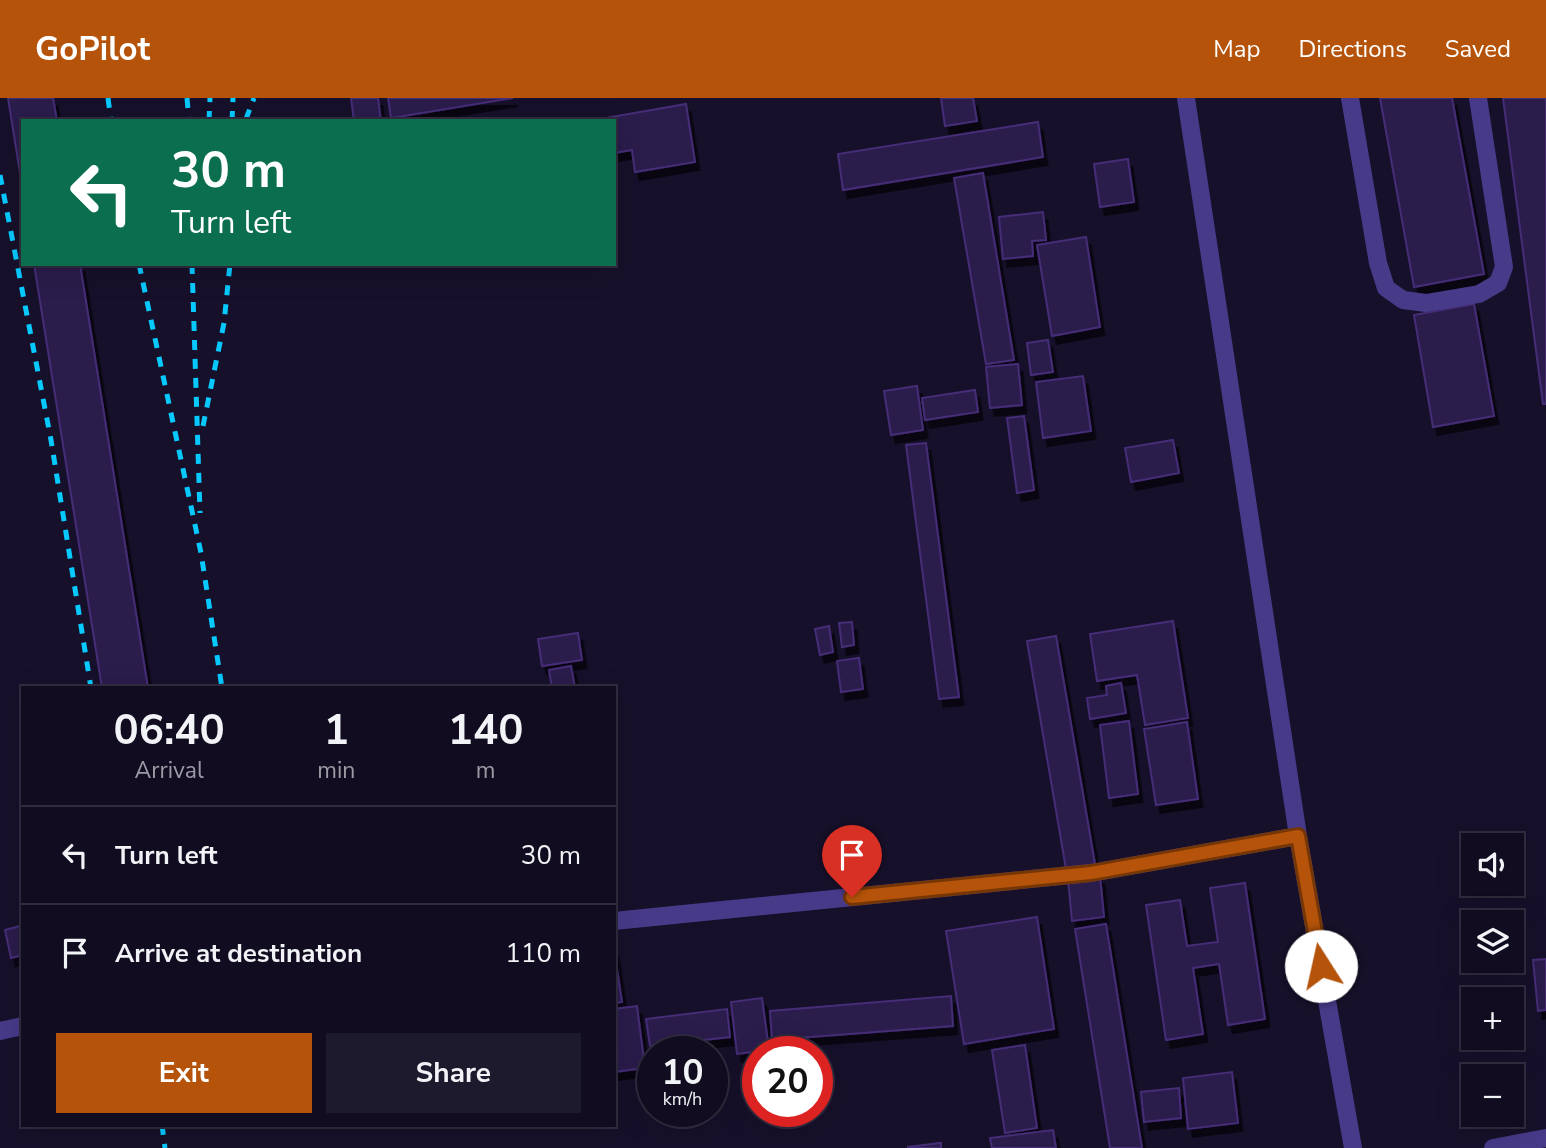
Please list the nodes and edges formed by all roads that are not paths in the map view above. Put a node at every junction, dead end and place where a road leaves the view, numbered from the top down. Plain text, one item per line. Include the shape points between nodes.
1 (1186, 98) edge
2 (1350, 98) edge
3 (1478, 98) edge
4 (1298, 836) junction
5 (616, 921) edge
6 (21, 1026) edge
7 (0, 1031) edge
8 (1546, 1138) edge
9 (1353, 1148) edge
10 (1493, 1148) edge

1 - 4 lane
2 - 3 lane via 1386,288 1403,300 1426,303 1479,294 1498,283 1504,267
4 - 5 lane via 1091,873
4 - 9 lane
6 - 7 lane
8 - 10 lane

